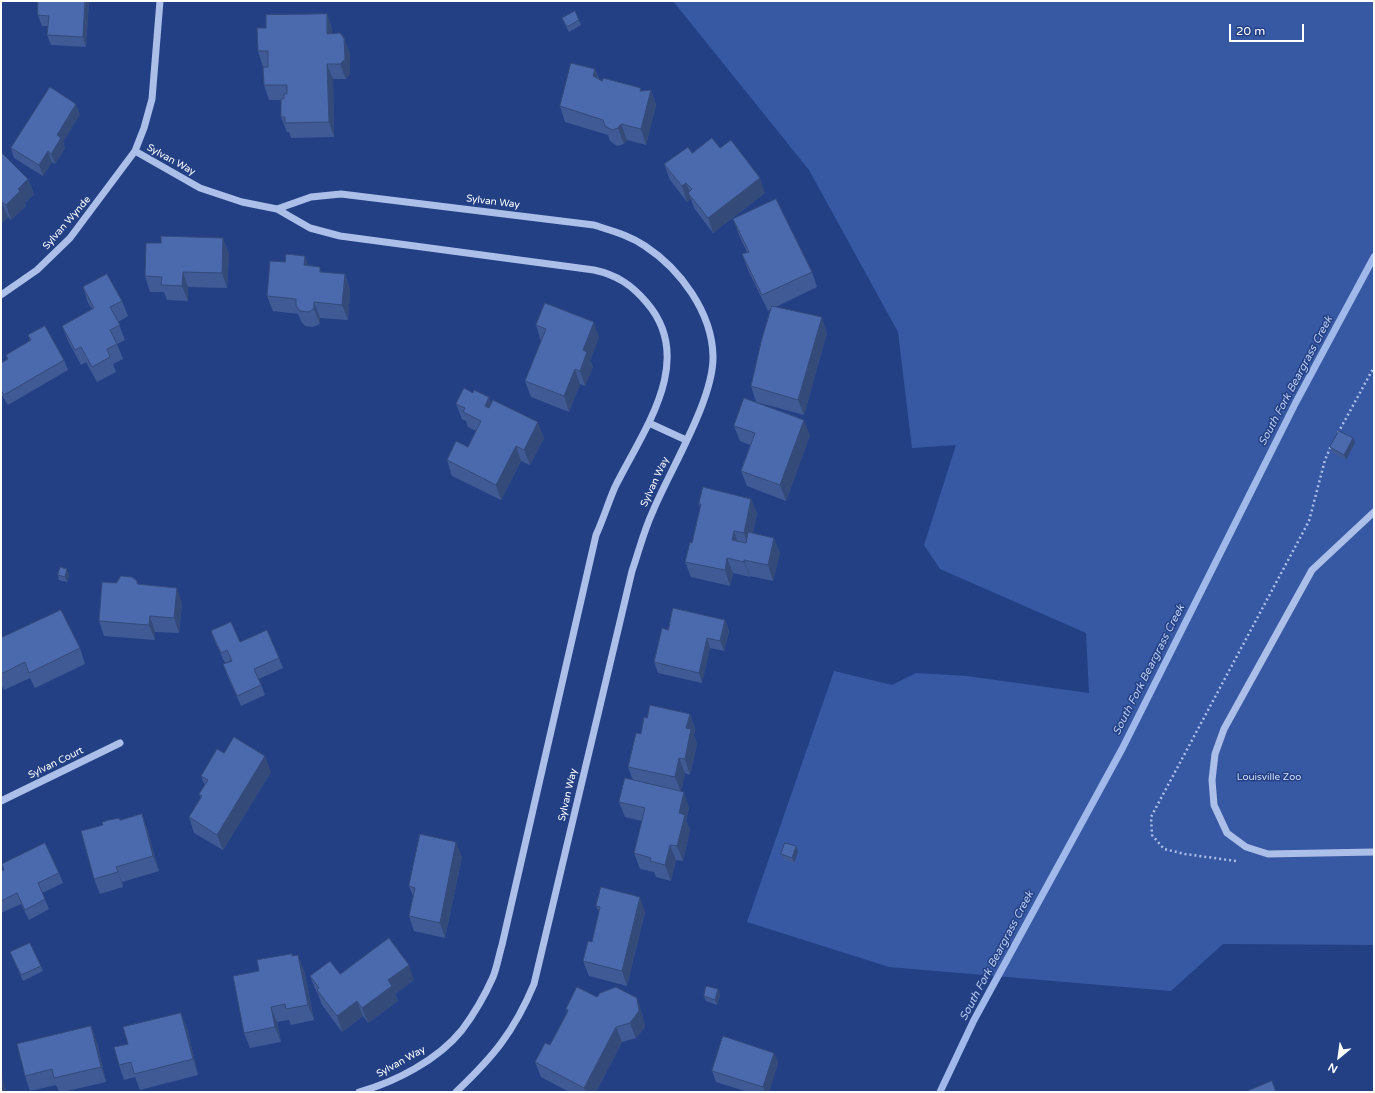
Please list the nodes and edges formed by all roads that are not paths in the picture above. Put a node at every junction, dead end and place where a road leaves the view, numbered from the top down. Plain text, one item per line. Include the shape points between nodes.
1 (160, 1) edge
2 (134, 151) junction
3 (277, 209) junction
4 (1, 295) edge
5 (649, 423) junction
6 (686, 440) junction
7 (1374, 512) edge
8 (120, 743) dead end
9 (1, 801) edge
10 (1374, 852) edge
11 (359, 1092) edge
12 (456, 1092) edge

1 - 2 street, Sylvan Way via 152,99
2 - 3 street, Sylvan Way via 200,188 242,202
2 - 4 street, Sylvan Wynde via 70,238 37,270
3 - 5 street, Sylvan Way via 310,228 340,236 612,274 642,297 654,311 664,330 668,352 663,390
3 - 6 street, Sylvan Way via 311,197 341,194 594,225 639,242 665,262 685,283 708,327 713,356 710,380
5 - 6 street
5 - 11 street, Sylvan Way via 615,489 596,536 493,976 462,1030 440,1051 422,1064 378,1087
6 - 12 street, Sylvan Way via 652,512 632,571 534,984 522,1013 510,1032 490,1058
7 - 10 street via 1312,570 1224,729 1215,754 1212,780 1214,805 1227,833 1246,847 1268,854
8 - 9 street, Sylvan Court

